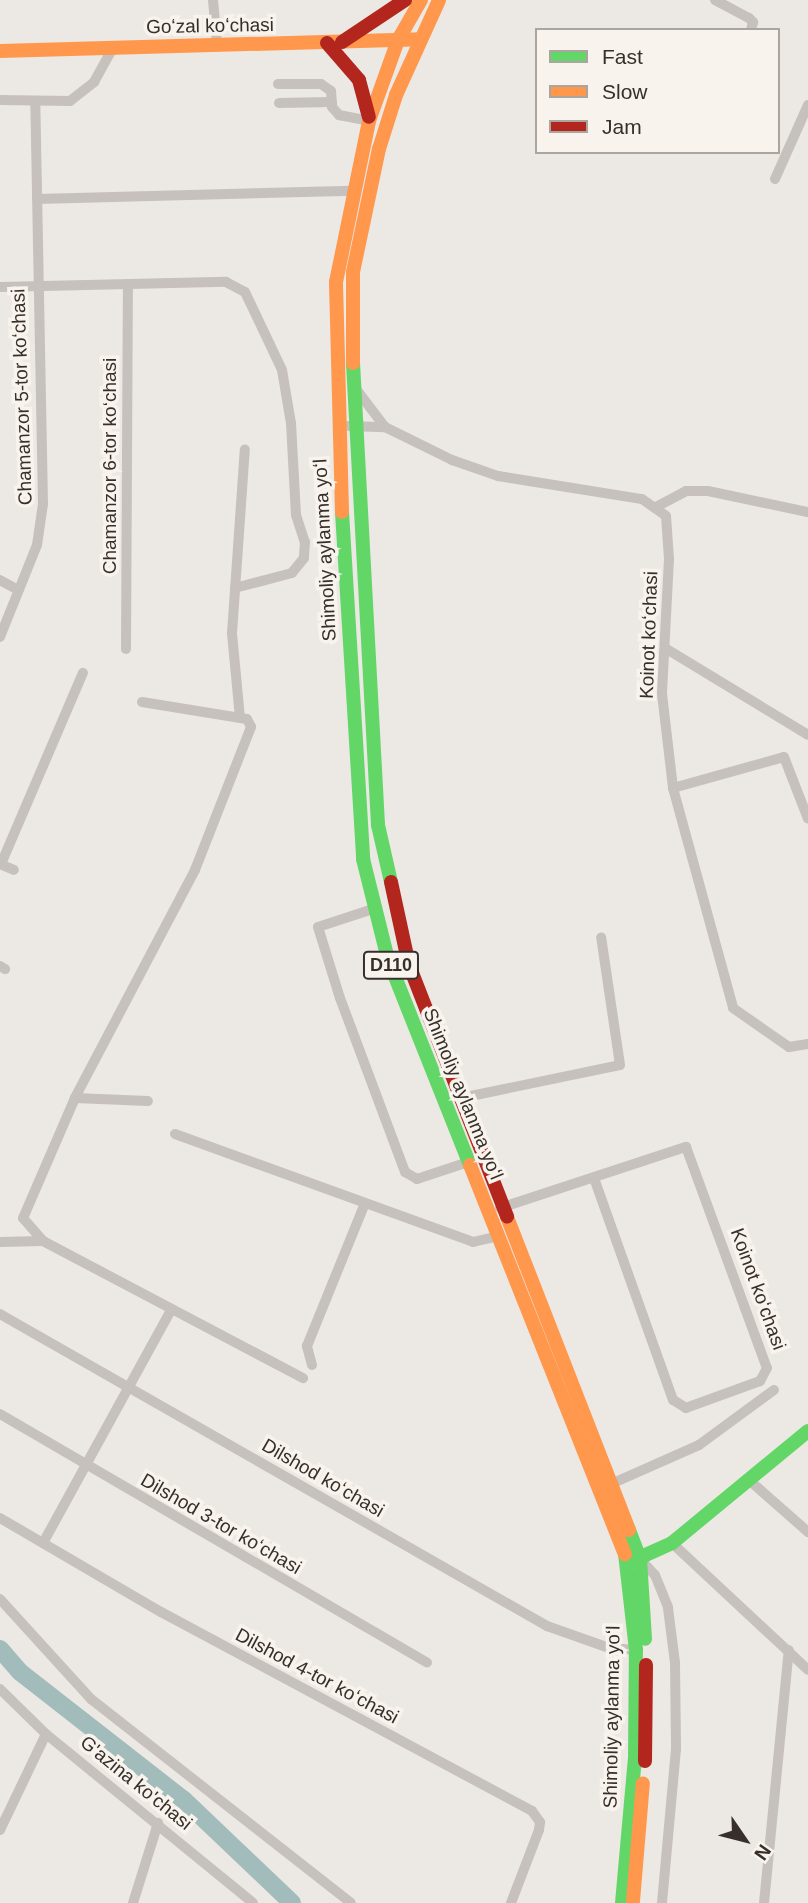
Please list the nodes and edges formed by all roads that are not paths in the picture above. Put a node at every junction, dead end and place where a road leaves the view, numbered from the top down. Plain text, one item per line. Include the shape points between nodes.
1 (213, 0) edge
2 (405, 0) edge
3 (421, 0) edge
4 (439, 0) edge
5 (715, 0) edge
6 (752, 28) edge
7 (421, 39) junction
8 (398, 40) junction
9 (334, 42) junction
10 (216, 44) junction
11 (113, 48) junction
12 (0, 51) edge
13 (278, 84) dead end
14 (0, 100) edge
15 (332, 102) junction
16 (35, 103) junction
17 (279, 103) dead end
18 (808, 105) edge
19 (369, 121) junction
20 (775, 180) dead end
21 (353, 191) junction
22 (37, 199) junction
23 (128, 284) junction
24 (36, 285) junction
25 (0, 287) edge
26 (352, 384) junction
27 (353, 426) junction
28 (337, 427) junction
29 (386, 427) junction
30 (245, 449) dead end
31 (658, 506) junction
32 (808, 512) edge
33 (0, 580) edge
34 (234, 588) junction
35 (18, 590) junction
36 (0, 637) edge
37 (665, 648) junction
38 (126, 649) dead end
39 (83, 674) dead end
40 (142, 702) dead end
41 (240, 718) junction
42 (808, 735) edge
43 (373, 745) junction
44 (356, 749) junction
45 (673, 788) junction
46 (808, 819) edge
47 (0, 864) edge
48 (13, 870) dead end
49 (376, 908) junction
50 (601, 937) dead end
51 (808, 1044) edge
52 (75, 1098) junction
53 (461, 1098) junction
54 (148, 1101) dead end
55 (175, 1134) dead end
56 (468, 1162) junction
57 (594, 1178) junction
58 (365, 1203) junction
59 (497, 1209) junction
60 (499, 1236) junction
61 (43, 1241) junction
62 (0, 1242) edge
63 (171, 1310) junction
64 (0, 1314) edge
65 (312, 1365) dead end
66 (303, 1378) dead end
67 (129, 1388) junction
68 (775, 1390) dead end
69 (0, 1414) edge
70 (808, 1431) edge
71 (85, 1467) junction
72 (749, 1480) junction
73 (611, 1484) junction
74 (0, 1518) edge
75 (808, 1532) edge
76 (43, 1543) junction
77 (672, 1543) junction
78 (634, 1561) junction
79 (0, 1599) edge
80 (636, 1650) junction
81 (789, 1650) junction
82 (427, 1663) dead end
83 (808, 1670) edge
84 (0, 1689) edge
85 (46, 1734) junction
86 (158, 1823) junction
87 (0, 1830) edge
88 (132, 1903) edge
89 (253, 1903) edge
90 (351, 1903) edge
91 (511, 1903) edge
92 (622, 1903) edge
93 (633, 1903) edge
94 (662, 1903) edge
95 (764, 1903) edge

1 - 10 street
2 - 9 main road
3 - 8 main road, Shimoliy aylanma yoʻl / D110
4 - 7 main road, Shimoliy aylanma yoʻl / D110
5 - 6 street via 749,18
7 - 8 main road, Goʻzal koʻchasi
7 - 26 main road, Shimoliy aylanma yoʻl / D110 via 396,95 365,196 353,272
8 - 9 main road, Goʻzal koʻchasi
8 - 19 main road, Shimoliy aylanma yoʻl / D110
9 - 10 main road, Goʻzal koʻchasi
9 - 19 main road via 359,80
10 - 11 main road, Goʻzal koʻchasi
11 - 12 main road, Goʻzal koʻchasi
11 - 16 street via 94,82 81,93 70,100
13 - 15 street via 321,83 331,91
14 - 16 street
15 - 17 street
15 - 19 street via 339,115
16 - 22 street, Chamanzor 5-tor koʻchasi
18 - 20 street
19 - 21 main road, Shimoliy aylanma yoʻl / D110
21 - 22 street
21 - 28 main road, Shimoliy aylanma yoʻl / D110 via 336,282
22 - 24 street, Chamanzor 5-tor koʻchasi
23 - 24 street
23 - 34 street via 236,285 250,301 282,370 304,558 284,577
23 - 38 street, Chamanzor 6-tor koʻchasi
24 - 25 street
24 - 35 street, Chamanzor 5-tor koʻchasi via 43,504 37,545
26 - 27 main road, Shimoliy aylanma yoʻl / D110
26 - 29 street
27 - 28 street
27 - 29 street
27 - 43 main road, Shimoliy aylanma yoʻl / D110
28 - 44 main road, Shimoliy aylanma yoʻl / D110
29 - 31 street via 498,477 642,499
30 - 34 street
31 - 32 street via 687,491 708,491
31 - 37 street, Koinot koʻchasi via 669,531
33 - 35 street
34 - 41 street via 232,633
35 - 36 street, Chamanzor 5-tor koʻchasi
37 - 42 street
37 - 45 street, Koinot koʻchasi via 662,694
39 - 47 street
40 - 41 street
41 - 52 street via 250,721 251,727 195,870
43 - 44 main road
43 - 53 main road, Shimoliy aylanma yoʻl / D110 via 378,825 399,937
44 - 49 main road, Shimoliy aylanma yoʻl / D110 via 363,859
45 - 46 street via 785,757
45 - 51 street, Koinot koʻchasi via 733,1008 789,1047
47 - 48 street
49 - 56 main road, Shimoliy aylanma yoʻl / D110 via 388,959
49 - 56 street via 318,927 340,998 405,1172 417,1179
50 - 53 street via 620,1065
52 - 54 street
52 - 61 street via 24,1209 26,1223
53 - 59 main road, Shimoliy aylanma yoʻl / D110
55 - 58 street
56 - 59 main road, Shimoliy aylanma yoʻl / D110
57 - 57 street, Koinot koʻchasi via 680,1148 690,1152 768,1368 760,1381 686,1408 673,1400
57 - 59 street, Koinot koʻchasi
58 - 60 street via 473,1242
58 - 65 street via 307,1346
59 - 60 main road, Shimoliy aylanma yoʻl / D110
59 - 73 main road, Shimoliy aylanma yoʻl / D110
60 - 78 main road, Shimoliy aylanma yoʻl / D110
61 - 62 street
61 - 63 street
63 - 66 street
63 - 67 street
64 - 67 street, Dilshod koʻchasi
67 - 71 street
67 - 80 street, Dilshod koʻchasi via 547,1626 609,1648
68 - 73 street via 699,1445
69 - 71 street, Dilshod 3-tor koʻchasi
70 - 72 main road
71 - 76 street
71 - 82 street, Dilshod 3-tor koʻchasi
72 - 75 street
72 - 77 main road
73 - 78 main road, Shimoliy aylanma yoʻl / D110
74 - 76 street, Dilshod 4-tor koʻchasi
76 - 91 street, Dilshod 4-tor koʻchasi via 532,1811 540,1822
77 - 78 main road
77 - 81 street
78 - 80 main road, Shimoliy aylanma yoʻl / D110
78 - 93 main road, Shimoliy aylanma yoʻl / D110 via 646,1736
78 - 94 street via 655,1575 668,1608 674,1662 676,1749
79 - 90 street via 91,1699
80 - 92 main road, Shimoliy aylanma yoʻl / D110 via 635,1756
81 - 83 street
81 - 95 street
84 - 85 street, G'azina ko'chasi
85 - 86 street, G'azina ko'chasi
85 - 87 street
86 - 88 street
86 - 89 street, G'azina ko'chasi

